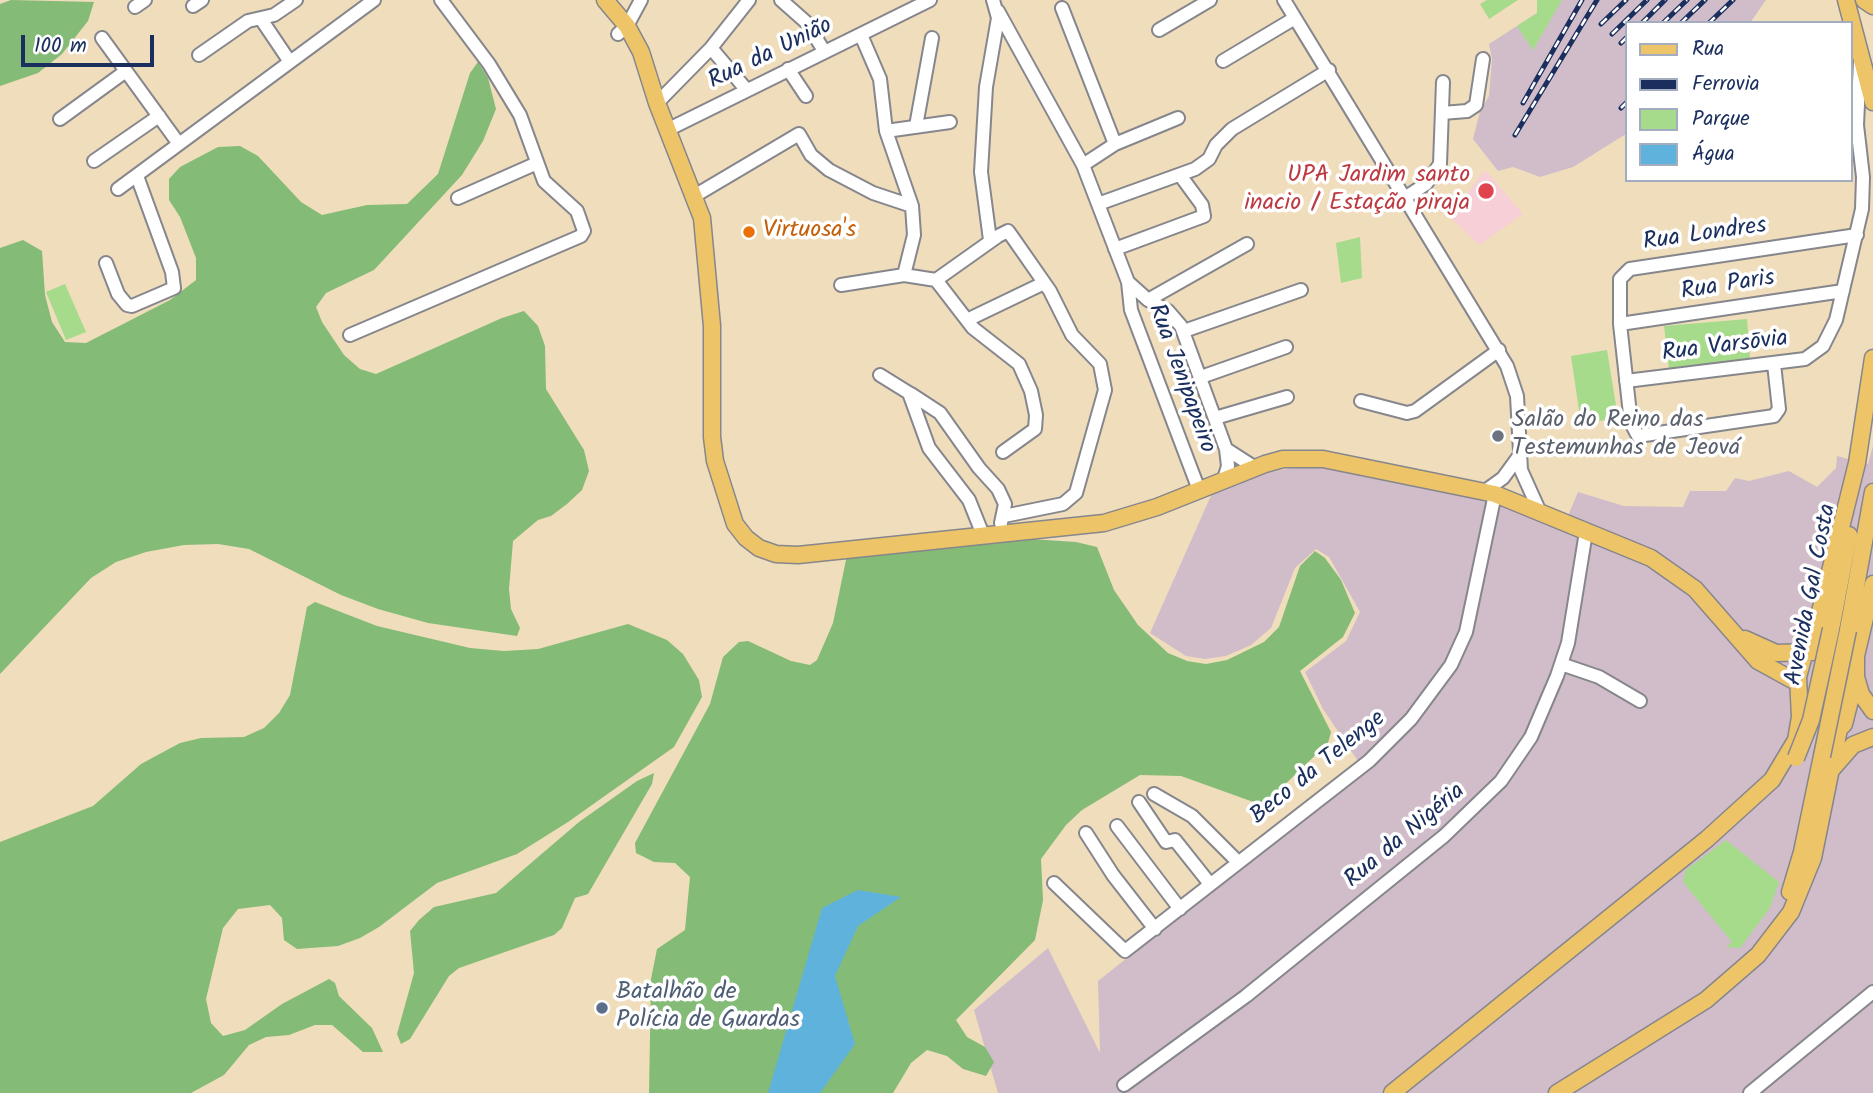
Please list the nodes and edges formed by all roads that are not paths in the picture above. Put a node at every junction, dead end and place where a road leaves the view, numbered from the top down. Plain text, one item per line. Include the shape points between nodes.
1 (296, 0) edge
2 (374, 0) edge
3 (441, 0) edge
4 (605, 0) edge
5 (641, 0) edge
6 (749, 0) edge
7 (1210, 0) edge
8 (1846, 0) edge
9 (1864, 0) edge
10 (784, 1) edge
11 (926, 1) edge
12 (995, 6) edge
13 (1292, 6) edge
14 (1873, 6) edge
15 (1062, 8) dead end
16 (261, 19) junction
17 (1851, 21) edge
18 (1852, 23) edge
19 (622, 30) junction
20 (1159, 30) dead end
21 (861, 35) junction
22 (102, 38) dead end
23 (932, 38) dead end
24 (710, 48) junction
25 (824, 51) junction
26 (198, 55) dead end
27 (1861, 58) junction
28 (1483, 59) dead end
29 (1223, 61) dead end
30 (290, 62) junction
31 (788, 69) junction
32 (1329, 70) junction
33 (126, 71) junction
34 (1443, 82) dead end
35 (745, 89) junction
36 (806, 96) dead end
37 (1873, 102) edge
38 (657, 103) junction
39 (1442, 113) junction
40 (159, 116) junction
41 (60, 118) dead end
42 (1178, 118) dead end
43 (950, 122) dead end
44 (916, 126) junction
45 (667, 130) junction
46 (886, 131) junction
47 (1115, 144) junction
48 (179, 145) junction
49 (94, 161) dead end
50 (536, 164) junction
51 (1083, 165) junction
52 (1180, 175) junction
53 (137, 176) junction
54 (118, 189) dead end
55 (696, 195) junction
56 (1406, 197) junction
57 (458, 198) dead end
58 (1098, 204) junction
59 (912, 206) junction
60 (1857, 236) junction
61 (990, 240) junction
62 (1247, 244) dead end
63 (1115, 249) junction
64 (106, 263) dead end
65 (904, 275) junction
66 (936, 280) junction
67 (1128, 282) junction
68 (1044, 283) junction
69 (841, 285) dead end
70 (1301, 290) dead end
71 (1843, 291) junction
72 (1149, 300) junction
73 (967, 320) junction
74 (1620, 324) junction
75 (1184, 331) junction
76 (350, 335) dead end
77 (1286, 347) dead end
78 (1499, 350) junction
79 (1873, 359) edge
80 (1774, 364) junction
81 (880, 375) dead end
82 (1201, 377) junction
83 (1626, 381) junction
84 (909, 393) junction
85 (1287, 397) dead end
86 (1361, 401) dead end
87 (1215, 418) junction
88 (1226, 449) junction
89 (1003, 452) dead end
90 (1518, 456) junction
91 (1857, 463) junction
92 (1254, 467) junction
93 (1224, 479) junction
94 (1199, 490) junction
95 (1490, 492) junction
96 (1873, 492) edge
97 (1539, 510) junction
98 (1003, 516) junction
99 (1586, 532) junction
100 (990, 534) junction
101 (1873, 584) edge
102 (1733, 633) junction
103 (1807, 653) junction
104 (1561, 664) junction
105 (1855, 676) junction
106 (1798, 683) junction
107 (1640, 701) dead end
108 (1799, 706) junction
109 (1873, 711) edge
110 (1841, 727) junction
111 (1873, 730) edge
112 (1873, 737) edge
113 (1831, 771) junction
114 (1154, 794) dead end
115 (1139, 802) dead end
116 (1117, 826) dead end
117 (1086, 833) dead end
118 (1238, 862) junction
119 (1671, 869) junction
120 (1054, 883) dead end
121 (1210, 884) junction
122 (1180, 909) junction
123 (1155, 929) junction
124 (1766, 946) junction
125 (1873, 992) edge
126 (1124, 1085) dead end
127 (1392, 1093) edge
128 (1557, 1093) edge
129 (1750, 1093) edge

1 - 16 street
2 - 30 street
3 - 50 street via 520,115
4 - 19 main road
5 - 19 street
6 - 24 street
7 - 20 street
8 - 17 main road
9 - 14 main road
10 - 25 street via 807,23
11 - 21 street, Rua da União
12 - 51 street, Rua Jenipapeiro
12 - 61 street via 982,150
13 - 29 street
13 - 32 street
15 - 47 street
16 - 26 street via 248,21
16 - 30 street
18 - 27 main road
19 - 38 main road via 641,52
21 - 25 street, Rua da União
21 - 46 street via 880,79
22 - 33 street
23 - 44 street
24 - 35 street
24 - 38 street
25 - 31 street, Rua da União
27 - 37 main road
27 - 60 street, Rua Varsōvia via 1857,125 1863,195
28 - 39 street via 1476,105 1467,111
30 - 48 street
31 - 35 street, Rua da União
31 - 36 street
32 - 52 street via 1239,123 1203,165
32 - 56 street
33 - 40 street
33 - 41 street
34 - 39 street
35 - 45 street, Rua da União
38 - 45 main road
39 - 56 street via 1440,164 1426,184
40 - 48 street
40 - 49 street
42 - 47 street
43 - 44 street
44 - 46 street
45 - 55 main road
46 - 59 street
47 - 51 street
48 - 53 street
50 - 57 street
50 - 76 street via 544,181 577,211 584,226 581,236
51 - 58 street, Rua Jenipapeiro
52 - 58 street
52 - 63 street via 1204,210 1201,218
53 - 54 street
53 - 64 street via 174,288 127,305
55 - 59 street via 799,134 818,163 873,193
55 - 100 main road via 705,237 712,326 712,437 727,505 740,531 759,548 785,555
56 - 78 street
58 - 63 street, Rua Jenipapeiro
59 - 65 street via 914,235
60 - 71 street, Rua Varsōvia
60 - 74 street, Rua Londres via 1630,269 1620,279
61 - 66 street
61 - 68 street via 1008,231
62 - 72 street
63 - 67 street, Rua Jenipapeiro
65 - 66 street
65 - 69 street
66 - 73 street
67 - 72 street
67 - 94 street, Rua Jenipapeiro via 1131,310
68 - 73 street
68 - 98 street via 1072,335 1100,364 1105,379 1103,401 1076,494 1063,504
70 - 75 street
71 - 74 street, Rua Paris
71 - 80 street, Rua Varsōvia via 1824,346 1805,359
72 - 75 street via 1168,311
73 - 89 street via 1015,360 1031,391 1035,429
74 - 83 street, Rua Londres
75 - 82 street
77 - 82 street
78 - 86 street via 1415,411
78 - 90 street via 1517,396
79 - 91 main road
80 - 83 street, Rua Varsōvia
80 - 83 street, Rua Londres via 1779,409 1774,416 1643,436 1633,432
81 - 84 street
82 - 87 street
84 - 98 street via 932,405 1002,494
84 - 100 street via 929,448
85 - 87 street
87 - 88 street
88 - 92 street
88 - 93 street
90 - 95 street
90 - 97 street
91 - 103 main road, Avenida Gal Costa
91 - 119 main road, Avenida Gal Costa, bridge via 1831,629 1815,704 1796,758 1769,793 1724,834
92 - 93 main road
92 - 95 main road via 1283,459 1323,459
93 - 94 main road
94 - 100 main road via 1104,523
95 - 97 main road
95 - 118 street, Beco da Telenge via 1466,632 1433,692 1369,761
96 - 124 main road, bridge via 1796,875
97 - 99 main road
98 - 100 street
99 - 102 main road via 1674,572
99 - 104 street, Rua da Nigéria
101 - 105 main road
102 - 103 main road via 1769,652
102 - 106 main road via 1759,661
103 - 105 main road via 1835,655
103 - 106 main road, Avenida Gal Costa
104 - 107 street via 1599,677
104 - 126 street, Rua da Nigéria via 1531,737 1476,806 1246,996
105 - 109 main road
105 - 110 main road
106 - 108 main road, Avenida Gal Costa
108 - 110 main road via 1812,723
108 - 119 main road, Avenida Gal Costa via 1796,740 1772,780
110 - 111 main road
110 - 113 main road
112 - 113 main road via 1853,745
113 - 124 main road via 1802,890
114 - 118 street via 1192,816
115 - 121 street via 1166,842 1175,841
116 - 122 street
117 - 123 street
118 - 121 street, Beco da Telenge
119 - 127 main road, Avenida Gal Costa
120 - 123 street, Beco da Telenge via 1125,951
121 - 122 street, Beco da Telenge
122 - 123 street, Beco da Telenge
124 - 128 main road via 1706,1000
125 - 129 street

